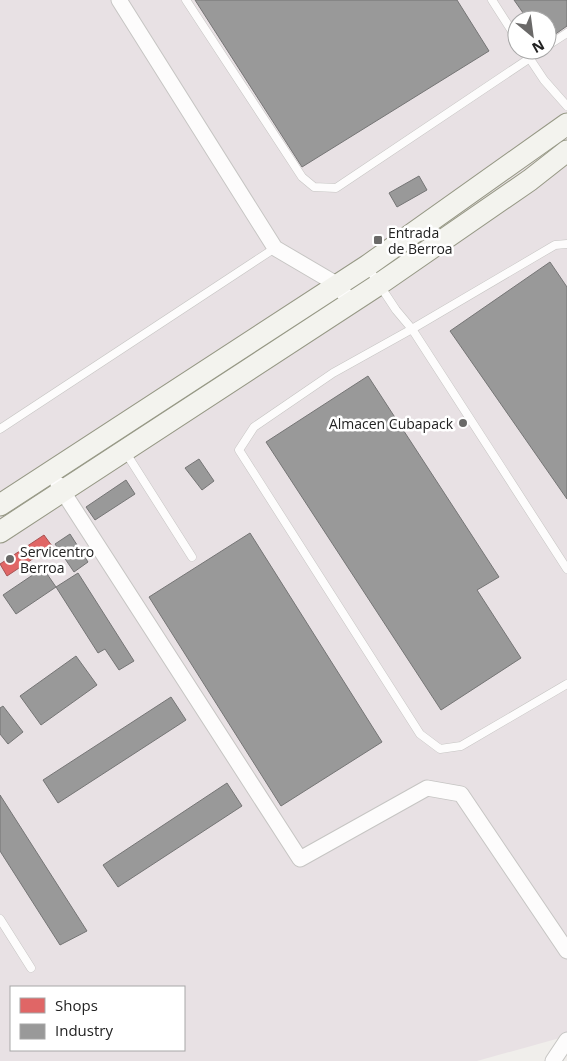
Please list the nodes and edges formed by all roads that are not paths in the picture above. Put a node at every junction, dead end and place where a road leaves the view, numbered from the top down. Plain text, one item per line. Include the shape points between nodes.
1 (120, 0) edge
2 (186, 0) edge
3 (492, 0) edge
4 (507, 23) edge
5 (526, 60) edge
6 (530, 60) edge
7 (567, 106) edge
8 (567, 124) edge
9 (567, 151) edge
10 (567, 244) edge
11 (275, 248) junction
12 (366, 266) junction
13 (338, 284) junction
14 (378, 285) junction
15 (350, 302) junction
16 (412, 329) junction
17 (0, 429) edge
18 (125, 451) junction
19 (50, 473) junction
20 (63, 491) junction
21 (0, 505) edge
22 (0, 532) edge
23 (192, 557) dead end
24 (567, 569) edge
25 (567, 684) edge
26 (0, 919) edge
27 (567, 951) edge
28 (32, 968) dead end
29 (567, 1040) edge
30 (553, 1061) edge

1 - 11 street
2 - 5 lane via 302,178 314,187 336,188
3 - 4 lane
6 - 7 lane
8 - 12 street
9 - 14 street
10 - 16 lane via 555,245
11 - 13 street
11 - 17 lane
12 - 13 street
12 - 14 lane
13 - 15 street
13 - 19 street
14 - 15 street
14 - 16 lane
15 - 18 street
16 - 24 lane
16 - 25 lane via 333,373 254,427 239,450 420,734 440,749 460,746
18 - 20 street
18 - 23 lane
19 - 20 street
19 - 21 street
20 - 22 street
20 - 27 street via 300,859 427,788 461,794
26 - 28 lane
29 - 30 street

